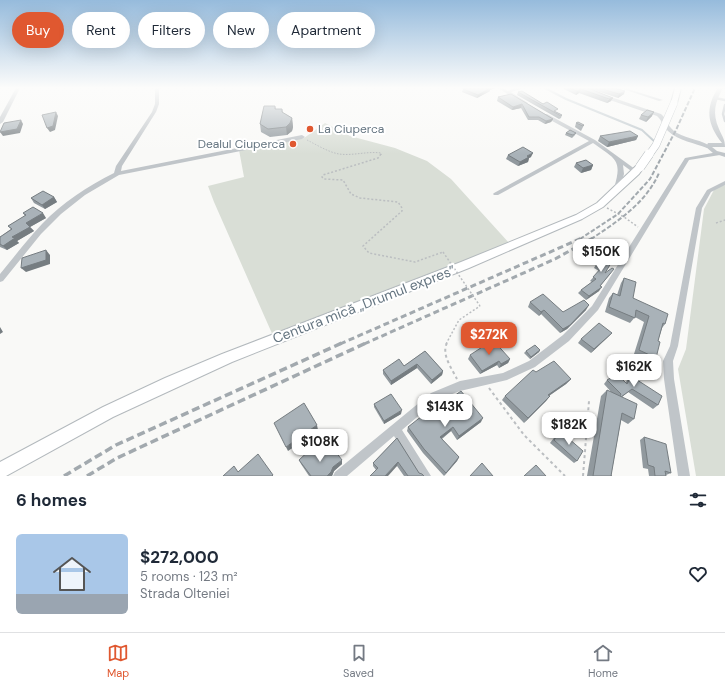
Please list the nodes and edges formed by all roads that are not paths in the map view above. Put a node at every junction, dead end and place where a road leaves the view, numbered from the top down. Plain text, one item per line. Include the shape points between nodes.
1 (6, 110) edge
2 (155, 110) edge
3 (645, 110) edge
4 (671, 110) edge
5 (713, 110) edge
6 (724, 110) edge
7 (540, 112) edge
8 (725, 121) edge
9 (0, 122) edge
10 (718, 133) junction
11 (302, 137) road end
12 (594, 141) junction
13 (725, 144) edge
14 (711, 146) junction
15 (703, 155) junction
16 (722, 155) edge
17 (616, 158) junction
18 (638, 169) junction
19 (117, 174) junction
20 (725, 183) edge
21 (617, 188) junction
22 (496, 194) dead end
23 (0, 280) edge
24 (395, 428) junction
25 (0, 471) edge
26 (339, 476) edge
27 (425, 476) edge
28 (684, 476) edge

1 - 9 street
2 - 19 street via 119,166
3 - 14 street via 663,118 670,131
4 - 18 main road, Centura mică „Drumul expres”, bridge via 656,145
5 - 10 street
6 - 8 lane
7 - 12 street
10 - 13 street
10 - 14 street
11 - 19 street
12 - 17 street
12 - 22 street
13 - 14 street
14 - 15 street
14 - 16 street
15 - 16 street
15 - 24 street via 687,159 595,308 566,338 532,364 504,377 460,386 434,396
17 - 18 street
17 - 21 street via 621,164 622,172
18 - 21 main road, Centura mică „Drumul expres”
19 - 23 street via 50,219
20 - 28 street via 709,191 699,208 674,346 668,361
21 - 25 main road, Centura mică „Drumul expres” via 600,205 579,217 268,341 170,383 108,412
24 - 26 street
24 - 27 street

